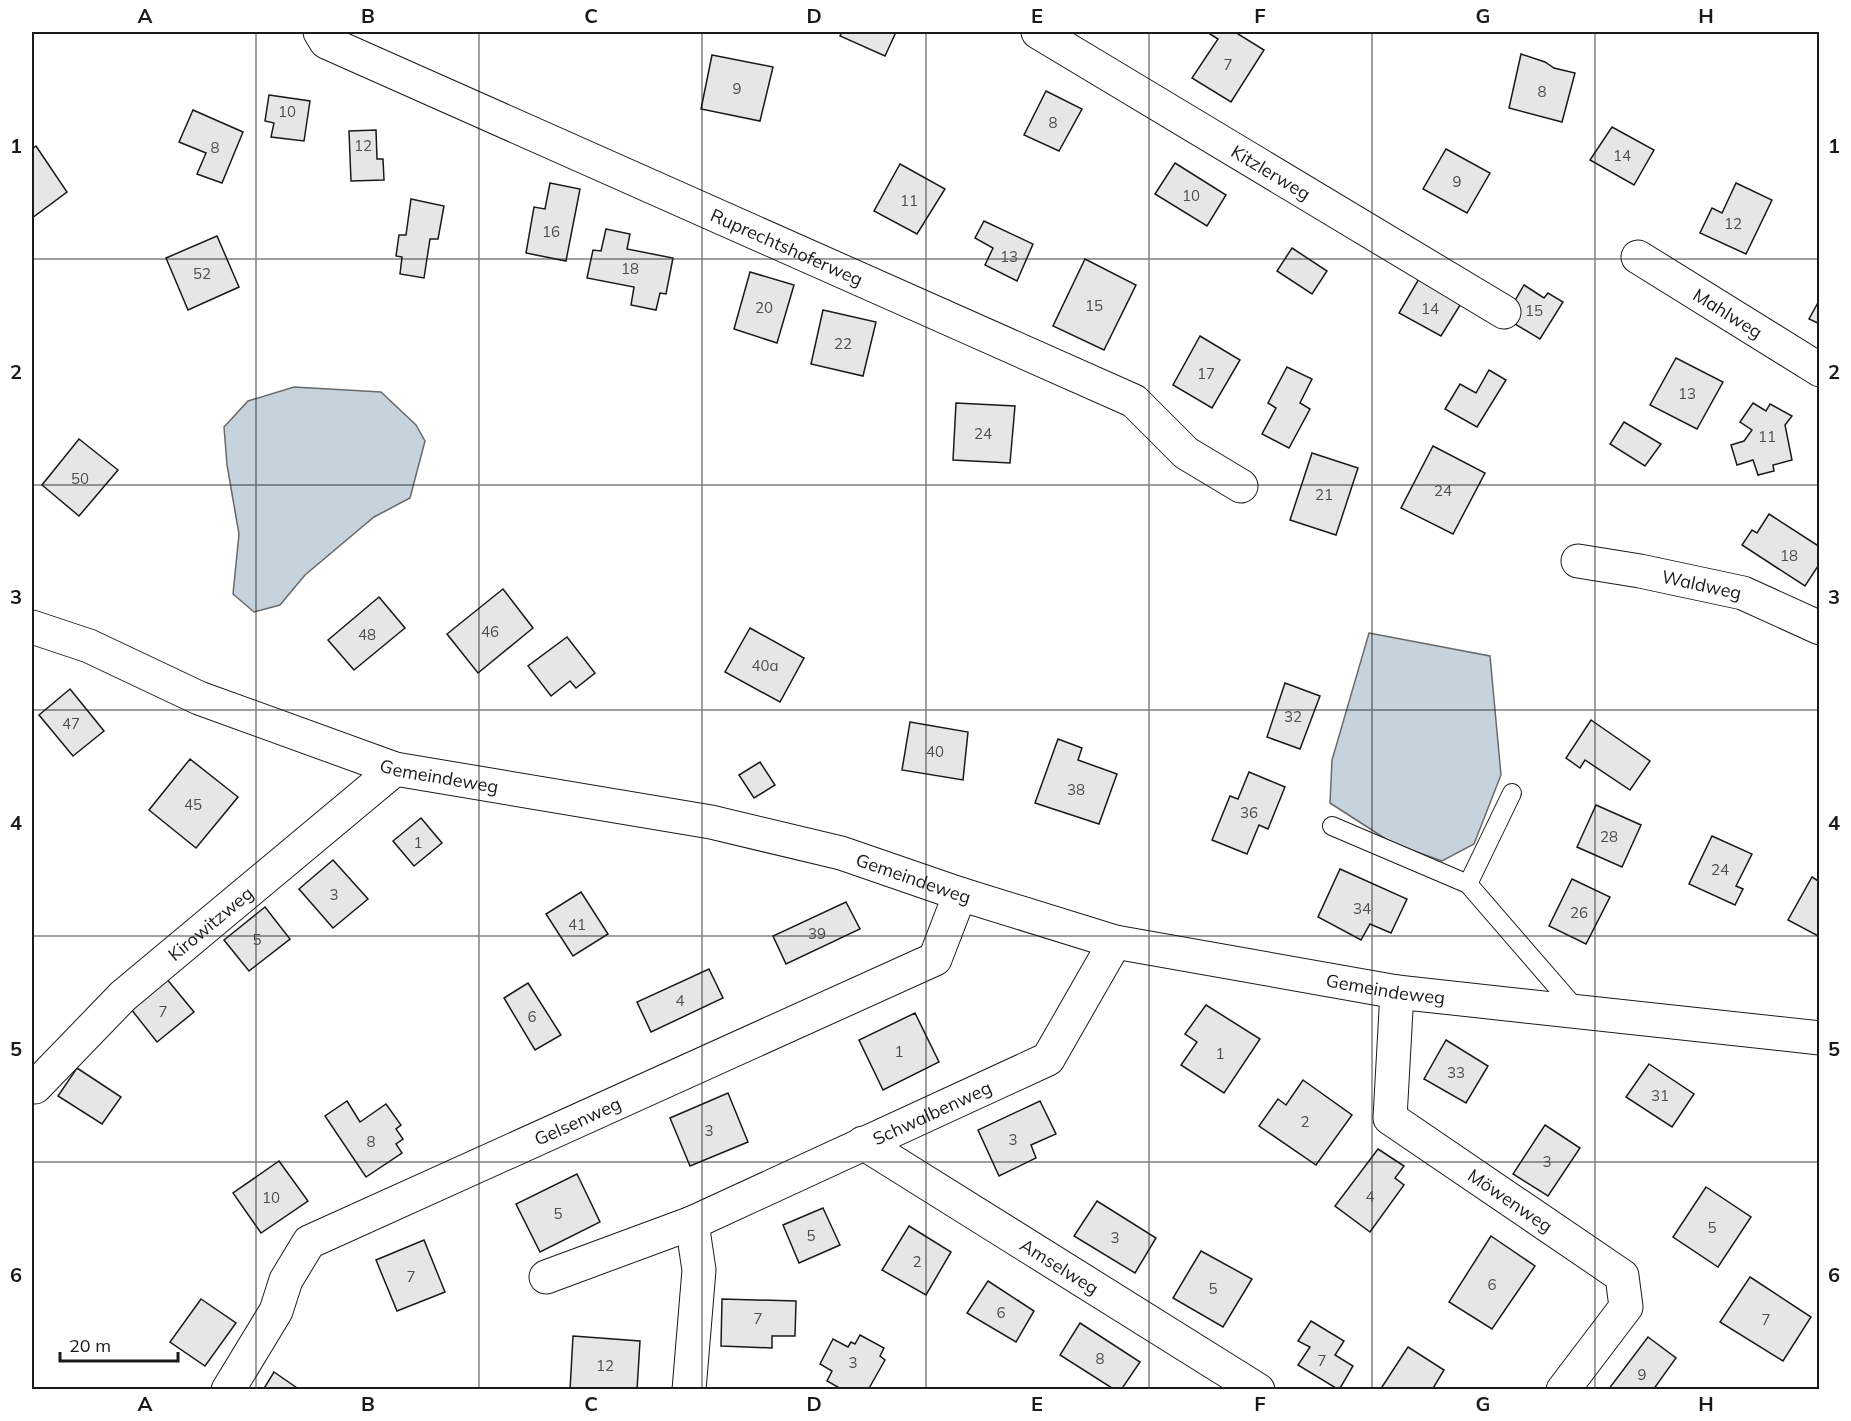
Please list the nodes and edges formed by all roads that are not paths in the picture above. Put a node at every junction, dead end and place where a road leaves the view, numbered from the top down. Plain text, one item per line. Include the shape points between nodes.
1 (320, 32) edge
2 (1038, 32) edge
3 (1638, 257) dead end
4 (1504, 312) dead end
5 (1820, 370) edge
6 (1241, 486) dead end
7 (1578, 561) dead end
8 (32, 627) edge
9 (1820, 628) edge
10 (394, 769) junction
11 (1512, 793) dead end
12 (1332, 826) dead end
13 (1468, 884) junction
14 (960, 894) junction
15 (1116, 942) junction
16 (1397, 992) junction
17 (1578, 1011) junction
18 (1820, 1038) edge
19 (35, 1087) dead end
20 (863, 1143) junction
21 (692, 1223) junction
22 (546, 1277) dead end
23 (228, 1389) edge
24 (689, 1389) edge
25 (1258, 1389) edge
26 (1563, 1389) edge

1 - 6 street, Ruprechtshoferweg via 326,42 1134,401 1186,453
2 - 4 street, Kitzlerweg
3 - 5 street, Mahlweg
7 - 9 street, Waldweg via 1743,593
8 - 10 street, Gemeindeweg via 89,646 199,698
10 - 14 street, Gemeindeweg via 711,822 841,853
10 - 19 street, Kirowitzweg via 123,996
11 - 13 lane
12 - 13 lane
13 - 17 lane
14 - 15 street, Gemeindeweg
14 - 23 street, Gelsenweg via 936,958 309,1242 286,1280 276,1311
15 - 16 street, Gemeindeweg
15 - 20 street, Schwalbenweg via 1048,1059
16 - 17 street, Gemeindeweg
16 - 26 street, Möwenweg via 1390,1118 1622,1276 1626,1307
17 - 18 street, Gemeindeweg
20 - 21 street, Schwalbenweg
20 - 25 street, Amselweg
21 - 22 street, Schwalbenweg
21 - 24 street via 699,1270

